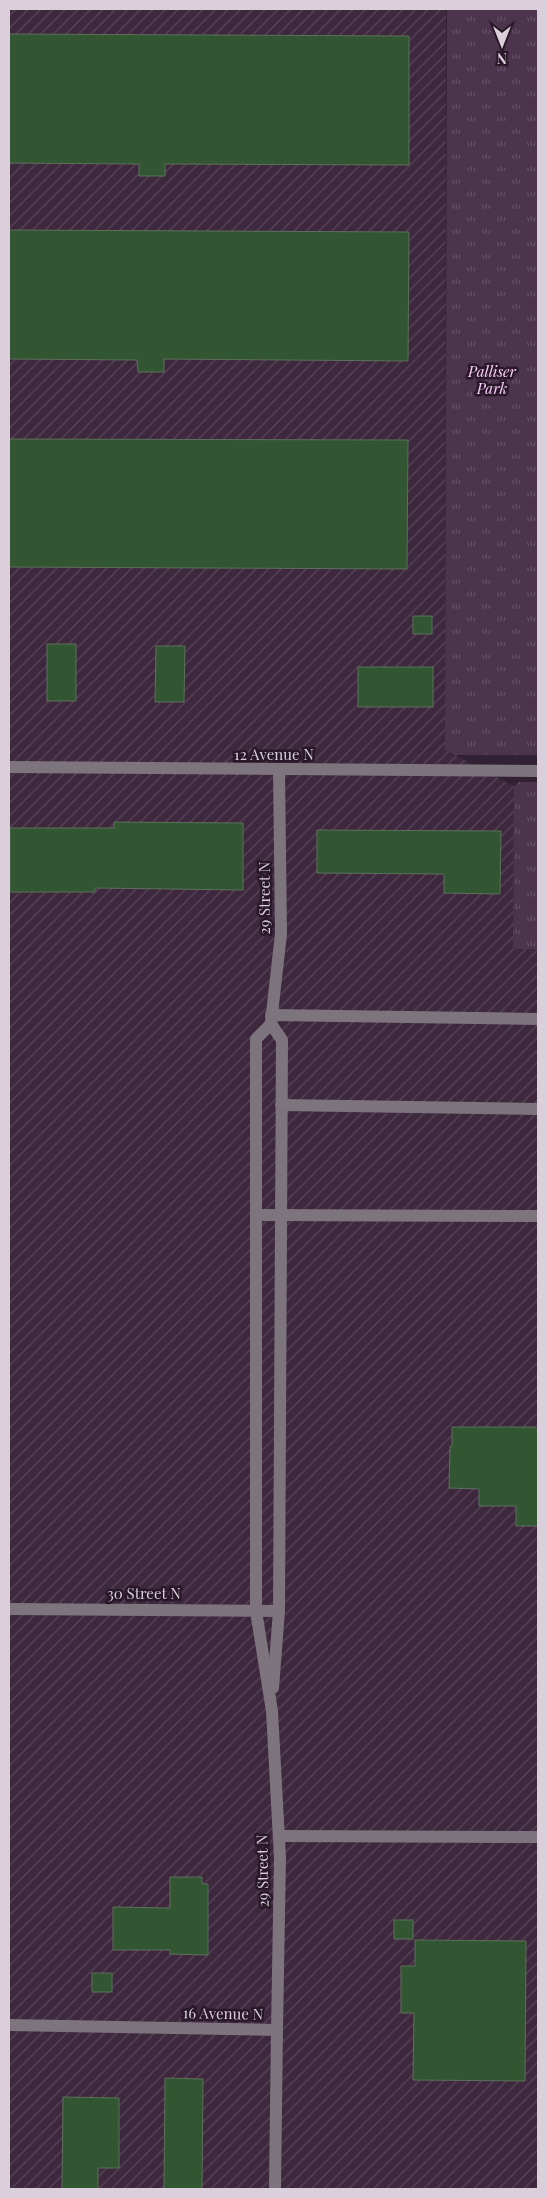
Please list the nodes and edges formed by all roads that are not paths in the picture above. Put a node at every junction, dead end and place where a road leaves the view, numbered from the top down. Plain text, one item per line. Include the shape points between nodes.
1 (9, 767) edge
2 (278, 770) junction
3 (538, 771) edge
4 (538, 1019) edge
5 (271, 1020) junction
6 (281, 1105) junction
7 (538, 1108) edge
8 (256, 1215) junction
9 (281, 1216) junction
10 (538, 1216) edge
11 (9, 1608) edge
12 (256, 1611) junction
13 (279, 1611) junction
14 (272, 1711) junction
15 (278, 1836) junction
16 (538, 1837) edge
17 (9, 2025) edge
18 (277, 2030) junction
19 (275, 2189) edge

1 - 2 street, 12 Avenue N
2 - 3 street, 12 Avenue N
2 - 5 street, 29 Street N via 281,934
4 - 5 street
5 - 6 street via 282,1040
5 - 8 street via 256,1039
6 - 7 street
6 - 9 street
8 - 9 street
8 - 12 street
9 - 10 street
9 - 13 street
11 - 12 street, 30 Street N
12 - 13 street, 30 Street N
12 - 14 street
13 - 14 street
14 - 15 street, 29 Street N
15 - 16 street
15 - 18 street, 29 Street N
17 - 18 street, 16 Avenue N
18 - 19 street, 16 Avenue N

